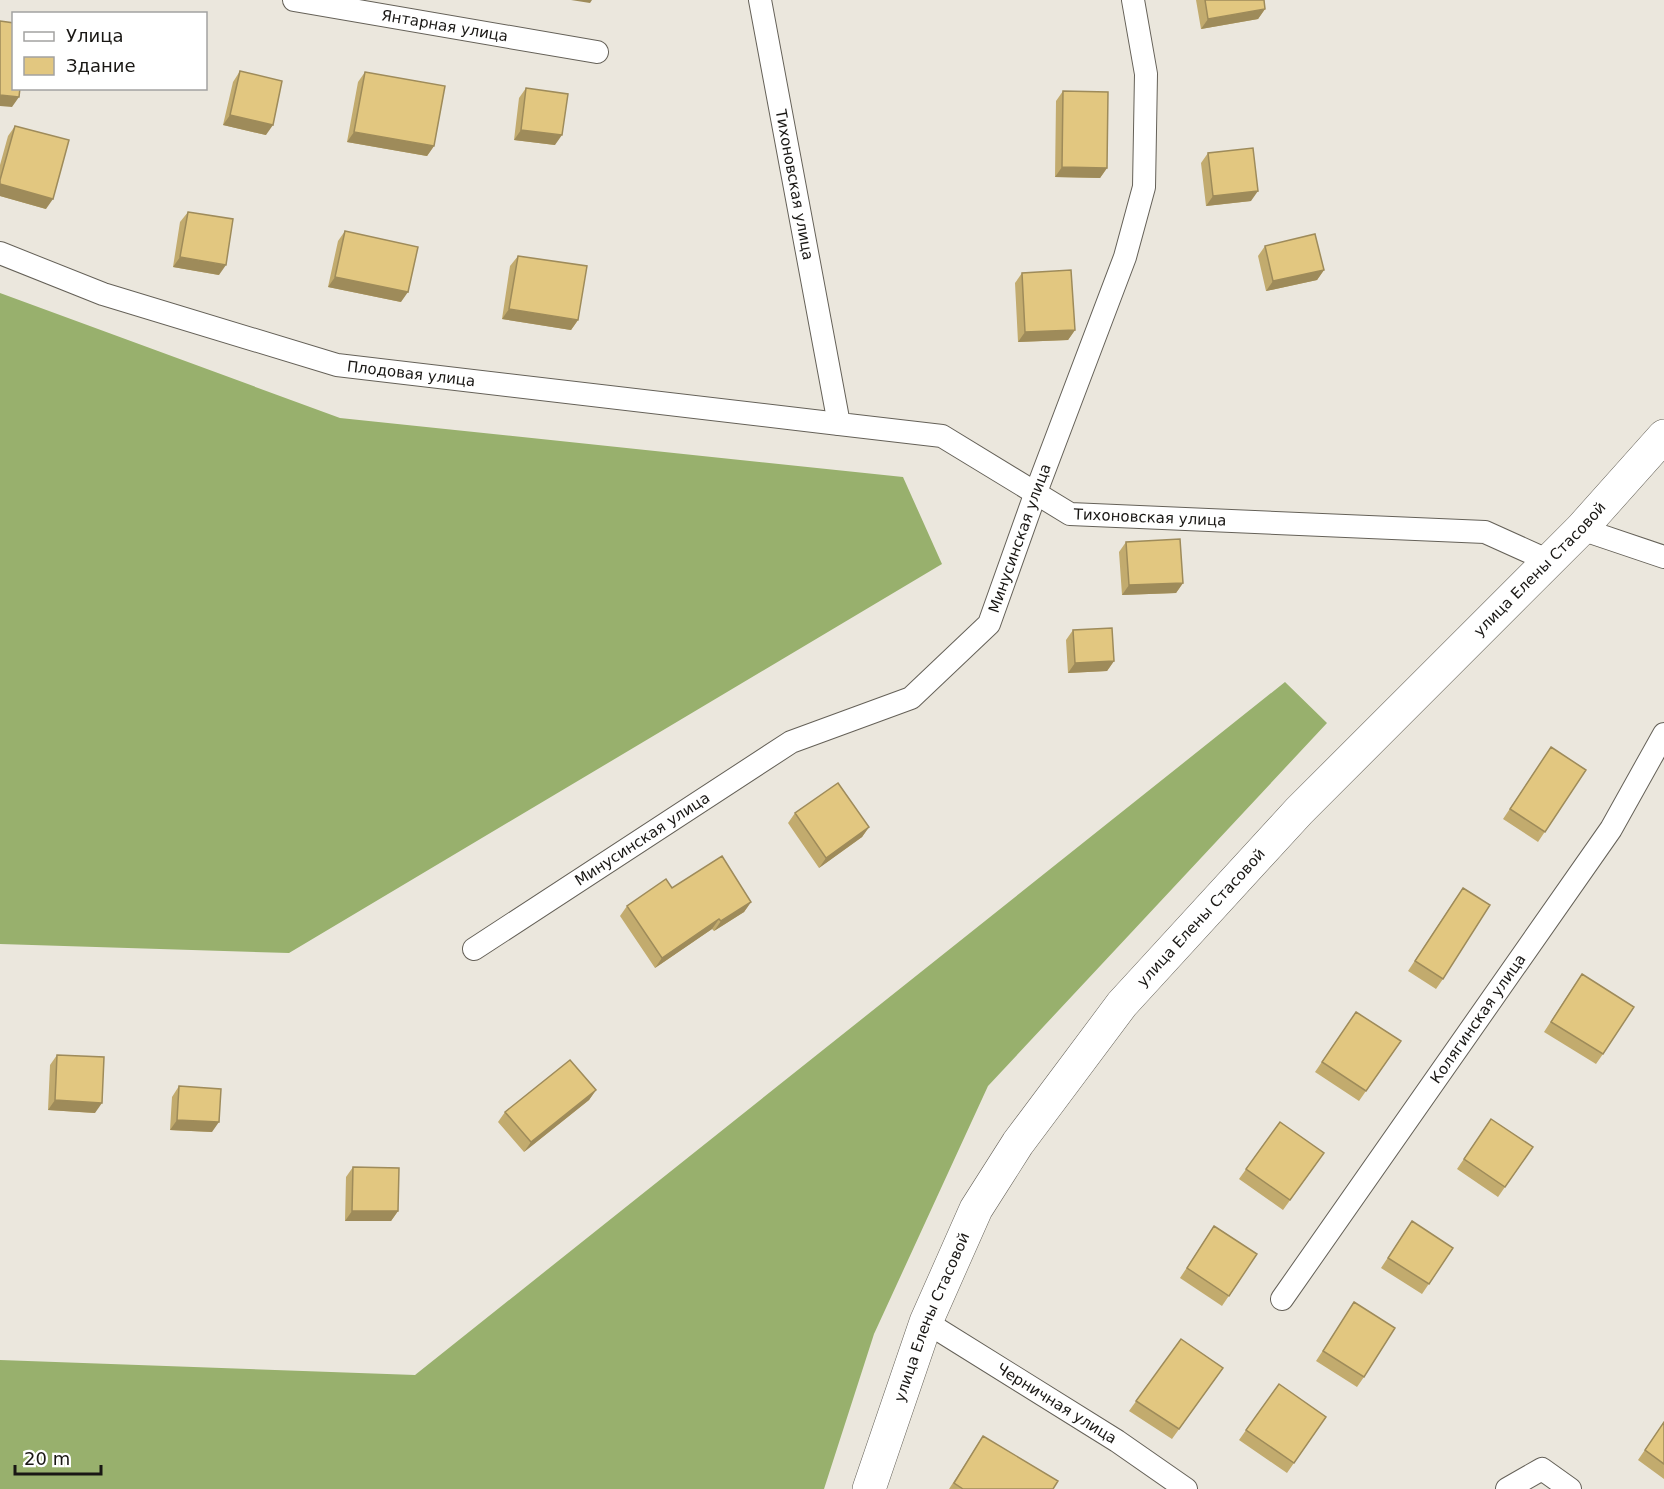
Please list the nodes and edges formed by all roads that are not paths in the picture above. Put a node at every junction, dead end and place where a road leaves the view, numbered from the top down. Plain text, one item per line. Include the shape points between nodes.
1 (294, 0) edge
2 (760, 0) edge
3 (1133, 0) edge
4 (597, 52) dead end
5 (0, 253) edge
6 (840, 424) junction
7 (1664, 436) edge
8 (1036, 492) junction
9 (1581, 529) junction
10 (1664, 557) edge
11 (1547, 561) junction
12 (1664, 734) edge
13 (474, 949) dead end
14 (1282, 1299) dead end
15 (926, 1322) junction
16 (869, 1489) edge
17 (1186, 1489) edge
18 (1507, 1489) edge
19 (1570, 1489) edge

1 - 4 street, Янтарная улица
2 - 6 street, Тихоновская улица
3 - 8 street, Минусинская улица via 1146,74 1144,187 1125,257
5 - 6 street, Плодовая улица via 104,294 338,365
6 - 8 street, Тихоновская улица via 942,436
7 - 9 main road, улица Елены Стасовой
8 - 11 street, Тихоновская улица via 1070,514 1485,532
8 - 13 street, Минусинская улица via 990,624 912,698 791,742
9 - 10 street
9 - 11 main road, улица Елены Стасовой
11 - 15 main road, улица Елены Стасовой via 1299,811 1122,1004 1018,1143 976,1209
12 - 14 street, Колягинская улица via 1611,829
15 - 16 main road, улица Елены Стасовой
15 - 17 street, Черничная улица via 1117,1441
18 - 19 street via 1542,1469

